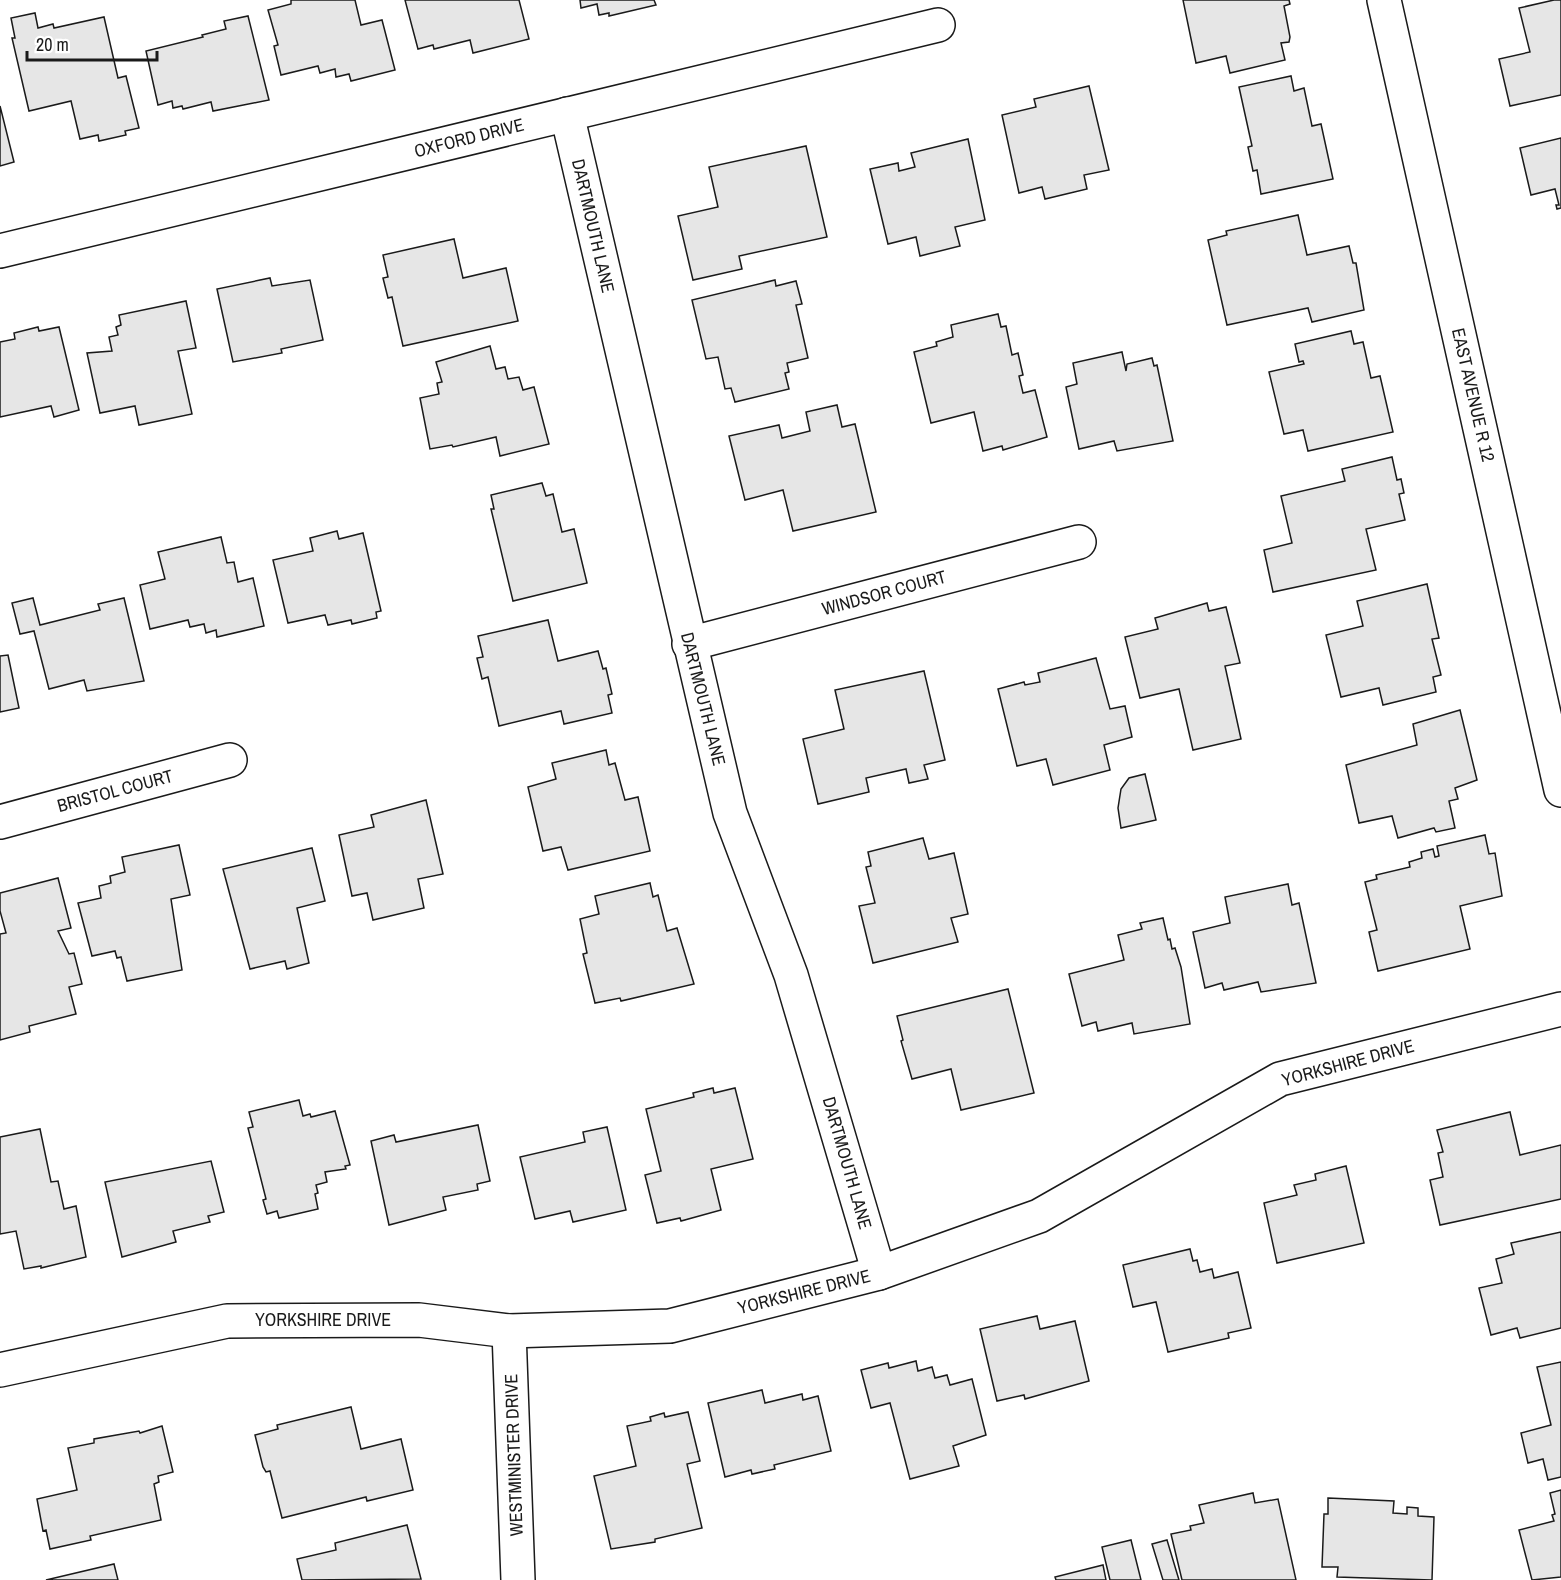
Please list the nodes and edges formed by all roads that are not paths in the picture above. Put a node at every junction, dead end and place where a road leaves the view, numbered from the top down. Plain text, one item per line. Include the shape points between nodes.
1 (1384, 0) edge
2 (938, 26) dead end
3 (567, 114) junction
4 (0, 250) edge
5 (1078, 542) dead end
6 (689, 644) junction
7 (230, 760) dead end
8 (1561, 790) edge
9 (0, 822) edge
10 (1561, 1009) edge
11 (879, 1273) junction
12 (509, 1330) junction
13 (0, 1370) edge
14 (518, 1580) edge

1 - 8 street, EAST AVENUE R 12
2 - 3 street, OXFORD DRIVE
3 - 4 street, OXFORD DRIVE
3 - 6 street, DARTMOUTH LANE
5 - 6 street, WINDSOR COURT
6 - 11 street, DARTMOUTH LANE via 730,813 791,975
7 - 9 street, BRISTOL COURT
10 - 11 street, YORKSHIRE DRIVE via 1280,1079 1040,1216
11 - 12 street, YORKSHIRE DRIVE via 670,1326
12 - 13 street, YORKSHIRE DRIVE via 419,1320 227,1321
12 - 14 street, WESTMINISTER DRIVE

